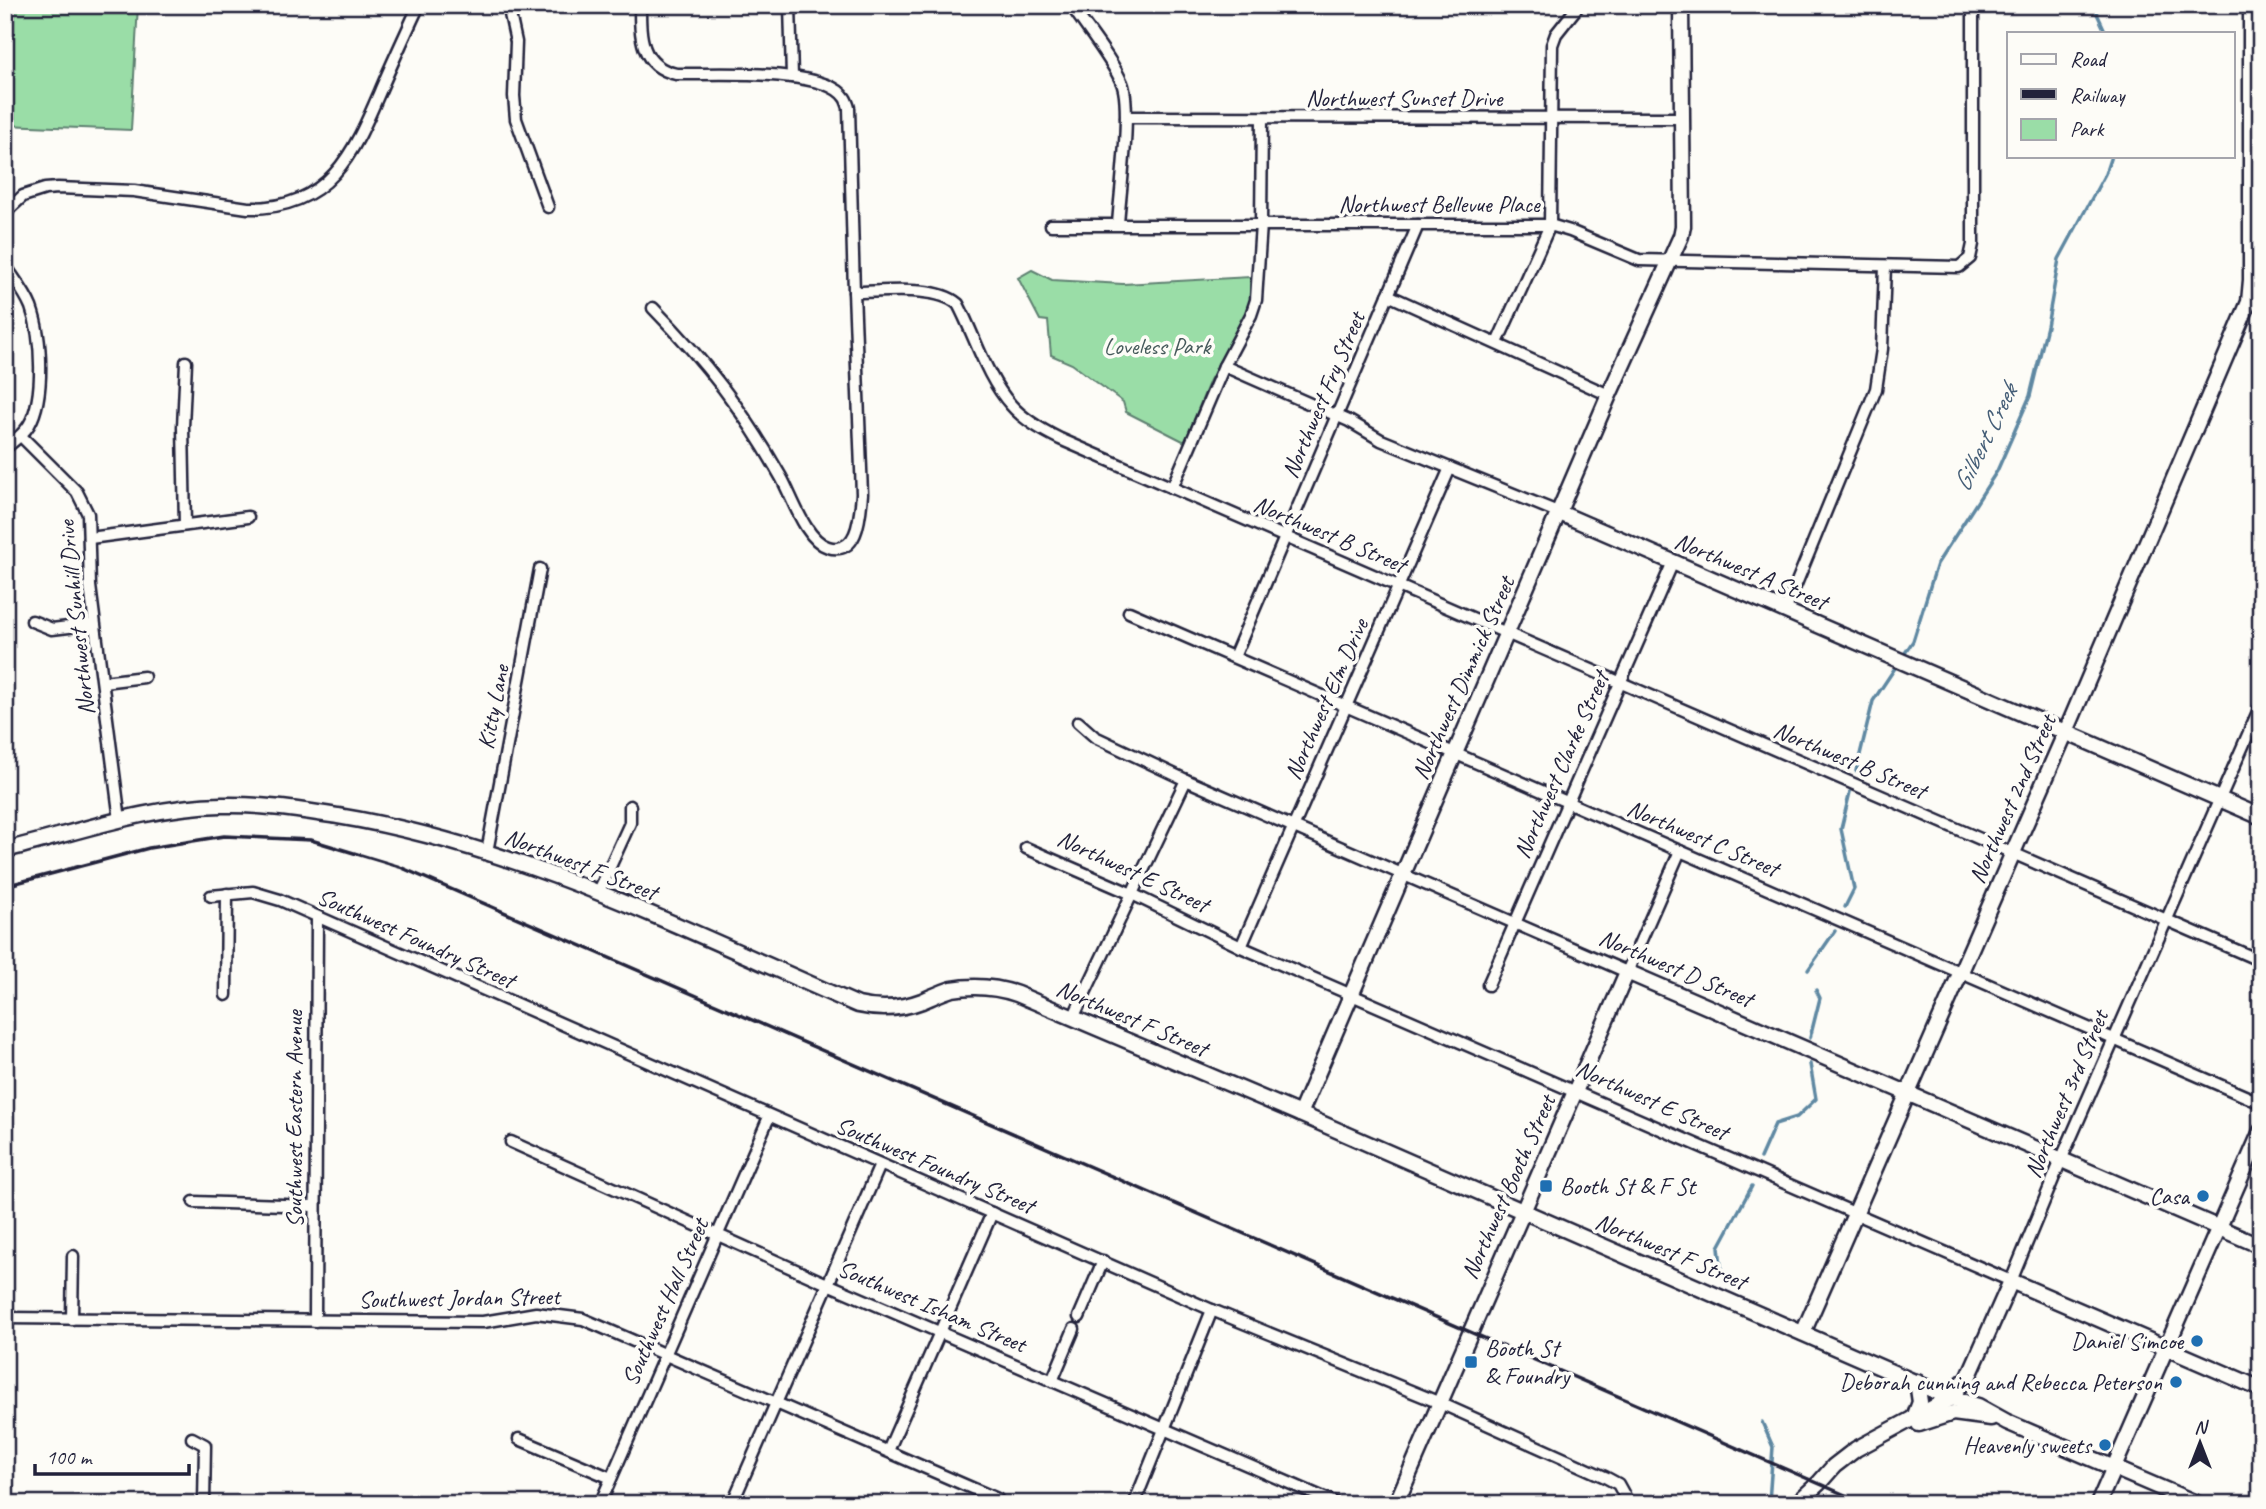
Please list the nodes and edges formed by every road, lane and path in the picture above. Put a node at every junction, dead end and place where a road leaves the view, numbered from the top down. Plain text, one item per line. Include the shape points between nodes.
1 (419, 5) edge
2 (508, 5) edge
3 (640, 5) edge
4 (790, 5) edge
5 (1071, 5) edge
6 (1580, 5) edge
7 (1681, 5) edge
8 (1973, 5) edge
9 (2251, 5) edge
10 (792, 77) junction
11 (1126, 117) junction
12 (1262, 118) junction
13 (1682, 118) junction
14 (1552, 119) junction
15 (548, 207) dead end
16 (5, 217) edge
17 (1118, 224) junction
18 (1261, 224) junction
19 (1051, 225) dead end
20 (1418, 225) junction
21 (1550, 225) junction
22 (1669, 261) junction
23 (5, 265) edge
24 (1885, 266) junction
25 (2256, 280) edge
26 (855, 292) junction
27 (1388, 295) junction
28 (653, 308) dead end
29 (1497, 343) junction
30 (186, 362) dead end
31 (1224, 366) junction
32 (1609, 395) junction
33 (1338, 416) junction
34 (21, 436) junction
35 (5, 448) edge
36 (1450, 468) junction
37 (1172, 488) junction
38 (1560, 513) junction
39 (248, 517) dead end
40 (185, 525) junction
41 (1286, 537) junction
42 (90, 538) junction
43 (1673, 562) junction
44 (540, 569) dead end
45 (1398, 586) junction
46 (1785, 611) junction
47 (1129, 612) dead end
48 (32, 621) dead end
49 (94, 624) junction
50 (1508, 633) junction
51 (1234, 657) junction
52 (144, 677) dead end
53 (103, 682) junction
54 (1620, 682) junction
55 (2261, 705) edge
56 (1346, 706) junction
57 (1078, 722) dead end
58 (2066, 732) junction
59 (1455, 754) junction
60 (1186, 780) junction
61 (2220, 799) junction
62 (1568, 802) junction
63 (630, 806) dead end
64 (2261, 817) edge
65 (120, 820) junction
66 (1294, 826) junction
67 (1026, 848) dead end
68 (5, 850) edge
69 (1680, 851) junction
70 (487, 852) junction
71 (2013, 853) junction
72 (1402, 874) junction
73 (598, 892) junction
74 (227, 894) junction
75 (1132, 894) junction
76 (211, 896) dead end
77 (317, 918) junction
78 (2166, 920) junction
79 (1515, 922) junction
80 (1241, 947) junction
81 (2261, 961) edge
82 (1627, 972) junction
83 (1961, 973) junction
84 (1488, 985) dead end
85 (226, 995) dead end
86 (1352, 995) junction
87 (1073, 1018) junction
88 (2114, 1040) junction
89 (1575, 1091) junction
90 (1908, 1093) junction
91 (2261, 1103) edge
92 (1300, 1114) junction
93 (769, 1117) junction
94 (2261, 1131) edge
95 (511, 1142) dead end
96 (2061, 1160) junction
97 (880, 1165) junction
98 (194, 1202) dead end
99 (314, 1206) junction
100 (1522, 1212) junction
101 (992, 1213) junction
102 (1856, 1214) junction
103 (2219, 1227) junction
104 (718, 1235) junction
105 (2261, 1246) edge
106 (73, 1256) dead end
107 (1103, 1261) junction
108 (2011, 1281) junction
109 (830, 1284) junction
110 (1212, 1310) junction
111 (1079, 1317) dead end
112 (5, 1318) edge
113 (72, 1319) junction
114 (315, 1321) junction
115 (1074, 1329) dead end
116 (939, 1332) junction
117 (1803, 1333) junction
118 (2166, 1348) junction
119 (665, 1355) junction
120 (1968, 1378) junction
121 (1052, 1381) junction
122 (1917, 1382) junction
123 (2261, 1389) edge
124 (1951, 1398) junction
125 (1440, 1403) junction
126 (776, 1404) junction
127 (1973, 1404) junction
128 (1914, 1418) junction
129 (2007, 1422) junction
130 (1163, 1429) junction
131 (192, 1438) dead end
132 (519, 1439) dead end
133 (1856, 1449) junction
134 (888, 1451) junction
135 (2114, 1467) junction
136 (611, 1478) junction
137 (204, 1504) edge
138 (600, 1504) edge
139 (732, 1504) edge
140 (997, 1504) edge
141 (1133, 1504) edge
142 (1338, 1504) edge
143 (1396, 1504) edge
144 (1629, 1504) edge
145 (1796, 1504) edge
146 (2098, 1504) edge
147 (2198, 1504) edge

1 - 16 street via 357,145 337,172 309,194 264,208 248,208 106,189 46,189 23,196
2 - 15 street via 516,42 516,119
3 - 10 street via 645,51 657,68 676,74
4 - 10 street
5 - 11 street via 1122,84
6 - 14 street via 1554,40
7 - 13 street, Northwest Dimmick Street
8 - 24 street, Northwest Bellevue Place via 1970,258 1959,267
9 - 25 street, Northwest 2nd Street
10 - 26 street via 831,87 846,98 849,108
11 - 12 street, Northwest Sunset Drive
11 - 17 street
12 - 14 street, Northwest Sunset Drive
12 - 18 street
13 - 14 street, Northwest Sunset Drive
13 - 22 street, Northwest Dimmick Street via 1683,226
14 - 21 street
17 - 18 street, Northwest Bellevue Place
17 - 19 street, Northwest Bellevue Place
18 - 20 street, Northwest Bellevue Place
18 - 31 street via 1256,300
20 - 21 street, Northwest Bellevue Place
20 - 27 street, Northwest Fry Street
21 - 22 street, Northwest Bellevue Place via 1639,260
21 - 29 street
22 - 24 street, Northwest Bellevue Place
22 - 32 street, Northwest Dimmick Street
23 - 34 street via 30,305 40,344 35,411
24 - 46 street via 1876,390
25 - 58 street, Northwest 2nd Street
26 - 28 street via 862,494 852,541 836,548 813,537 748,421 694,350
26 - 37 street, Northwest B Street via 950,297 958,304 1003,394 1022,416 1060,439
27 - 29 street
27 - 33 street, Northwest Fry Street
29 - 32 street
30 - 40 street
31 - 33 street, Northwest A Street
31 - 37 street
32 - 38 street, Northwest Dimmick Street
33 - 36 street, Northwest A Street via 1381,440
33 - 41 street, Northwest Fry Street
34 - 35 street
34 - 42 street, Northwest Sunhill Drive via 77,492 88,514
36 - 38 street, Northwest A Street
36 - 45 street, Northwest Elm Drive
37 - 41 street, Northwest B Street
38 - 43 street, Northwest A Street
38 - 50 street, Northwest Dimmick Street
39 - 40 street
40 - 42 street
41 - 45 street, Northwest B Street
41 - 51 street, Northwest Fry Street
42 - 49 street, Northwest Sunhill Drive
43 - 46 street, Northwest A Street
43 - 54 street, Northwest Clarke Street
44 - 70 street, Kitty Lane
45 - 50 street, Northwest B Street
45 - 56 street, Northwest Elm Drive
46 - 58 street, Northwest A Street
47 - 51 street, Northwest C Street
48 - 49 street via 52,629
49 - 53 street, Northwest Sunhill Drive
50 - 54 street, Northwest B Street
50 - 59 street, Northwest Dimmick Street
51 - 56 street, Northwest C Street
52 - 53 street
53 - 65 street, Northwest Sunhill Drive
54 - 62 street, Northwest Clarke Street
54 - 71 street, Northwest B Street
55 - 61 street, Northwest 3rd Street
56 - 59 street, Northwest C Street
56 - 66 street, Northwest Elm Drive
57 - 60 street, Northwest D Street via 1095,737
58 - 61 street, Northwest A Street
58 - 71 street, Northwest 2nd Street
59 - 62 street, Northwest C Street
59 - 72 street, Northwest Dimmick Street
60 - 66 street, Northwest D Street
60 - 75 street
61 - 64 street, Northwest A Street
61 - 78 street, Northwest 3rd Street
62 - 69 street, Northwest C Street
62 - 79 street, Northwest Clarke Street
63 - 73 street via 629,823
65 - 68 street, Northwest F Street
65 - 70 street, Northwest F Street via 198,806 272,807 388,826
66 - 72 street, Northwest D Street
66 - 80 street, Northwest Elm Drive
67 - 75 street, Northwest E Street
69 - 82 street, Northwest Booth Street
69 - 83 street, Northwest C Street
70 - 73 street, Northwest F Street
71 - 78 street, Northwest B Street
71 - 83 street, Northwest 2nd Street
72 - 79 street, Northwest D Street
72 - 86 street, Northwest Dimmick Street
73 - 87 street, Northwest F Street via 872,1009 898,1008 949,990 988,987
74 - 76 street, Southwest Foundry Street
74 - 77 street, Southwest Foundry Street via 253,892
74 - 85 street
75 - 80 street, Northwest E Street
75 - 87 street
77 - 93 street, Southwest Foundry Street
77 - 99 street, Southwest Eastern Avenue
78 - 81 street, Northwest B Street
78 - 88 street, Northwest 3rd Street
79 - 82 street, Northwest D Street
79 - 84 street, Northwest Clarke Street
80 - 86 street, Northwest E Street
82 - 89 street, Northwest Booth Street
82 - 90 street, Northwest D Street
83 - 88 street, Northwest C Street
83 - 90 street, Northwest 2nd Street
86 - 89 street, Northwest E Street
86 - 92 street, Northwest Dimmick Street
87 - 92 street, Northwest F Street
88 - 91 street, Northwest C Street
88 - 96 street, Northwest 3rd Street
89 - 100 street, Northwest Booth Street
89 - 102 street, Northwest E Street
90 - 96 street, Northwest D Street
90 - 102 street, Northwest 2nd Street
92 - 100 street, Northwest F Street
93 - 97 street, Southwest Foundry Street
93 - 104 street, Southwest Hall Street
94 - 103 street
95 - 104 street, Southwest Isham Street
96 - 103 street, Northwest D Street
96 - 108 street, Northwest 3rd Street
97 - 101 street, Southwest Foundry Street
97 - 109 street
98 - 99 street
99 - 114 street, Southwest Eastern Avenue
100 - 117 street, Northwest F Street
100 - 125 street, Northwest Booth Street
101 - 107 street, Southwest Foundry Street
101 - 116 street
102 - 108 street, Northwest E Street
102 - 117 street, Northwest 2nd Street
103 - 105 street, Northwest D Street
103 - 118 street
104 - 109 street, Southwest Isham Street
104 - 119 street, Southwest Hall Street
106 - 113 street
107 - 110 street, Southwest Foundry Street
107 - 111 street
108 - 118 street, Northwest E Street
108 - 120 street, Northwest 3rd Street
109 - 116 street, Southwest Isham Street
109 - 126 street
110 - 125 street, Southwest Foundry Street
110 - 130 street
112 - 113 street, Southwest Jordan Street
113 - 114 street, Southwest Jordan Street
114 - 119 street, Southwest Jordan Street via 483,1321 536,1314 583,1320
115 - 121 street
116 - 121 street, Southwest Isham Street
116 - 134 street
117 - 122 street, Northwest F Street
118 - 123 street, Northwest E Street
118 - 135 street
119 - 126 street, Southwest Jordan Street
119 - 136 street, Southwest Hall Street
120 - 124 street, Northwest 3rd Street
120 - 127 street
121 - 130 street, Southwest Isham Street
122 - 124 street, Northwest F Street
122 - 128 street via 1920,1397
124 - 127 street, Northwest F Street
124 - 128 street, Northwest 3rd Street
125 - 143 street, Northwest Booth Street
125 - 144 street, Southwest Foundry Street via 1618,1483
126 - 134 street, Southwest Jordan Street
126 - 139 street
127 - 129 street, Northwest F Street
128 - 133 street, Northwest 3rd Street
129 - 133 street, Northwest 3rd Street via 1972,1414 1944,1415
129 - 135 street, Northwest F Street
130 - 141 street
130 - 142 street, Southwest Isham Street
131 - 137 street via 205,1445
132 - 136 street
133 - 145 street, Northwest 3rd Street
134 - 140 street, Southwest Jordan Street via 997,1499
135 - 146 street
135 - 147 street, Northwest F Street
136 - 138 street, Southwest Hall Street

